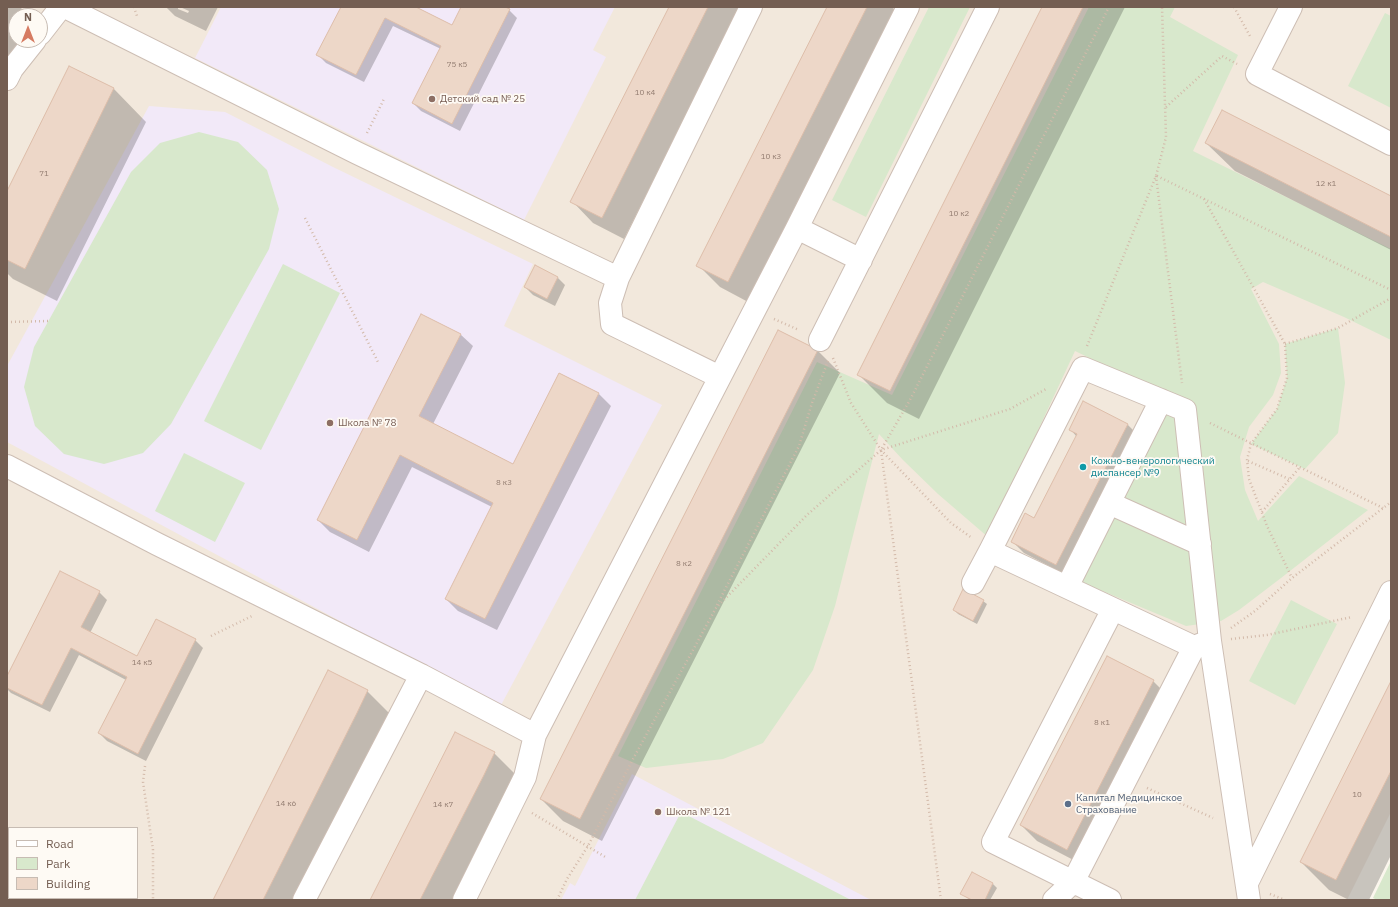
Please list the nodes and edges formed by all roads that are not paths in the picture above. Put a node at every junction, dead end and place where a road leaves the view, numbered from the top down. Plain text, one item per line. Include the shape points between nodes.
1 (61, 7) edge
2 (65, 7) edge
3 (751, 7) edge
4 (908, 7) edge
5 (988, 7) edge
6 (1284, 9) edge
7 (48, 24) edge
8 (29, 48) edge
9 (7, 79) edge
10 (1391, 144) edge
11 (796, 228) junction
12 (861, 260) junction
13 (618, 278) junction
14 (820, 340) road end
15 (720, 377) junction
16 (1161, 400) junction
17 (7, 466) edge
18 (1109, 503) junction
19 (1200, 544) junction
20 (990, 551) junction
21 (973, 583) dead end
22 (1067, 587) junction
23 (1387, 601) edge
24 (1113, 609) junction
25 (1202, 644) junction
26 (421, 675) junction
27 (536, 735) junction
28 (1073, 882) junction
29 (1248, 892) edge
30 (304, 900) edge
31 (464, 900) edge
32 (1054, 900) edge
33 (1110, 900) edge

1 - 7 lane
2 - 13 lane via 357,153
3 - 13 lane
4 - 11 lane
5 - 12 lane
6 - 10 lane via 1261,68
8 - 9 lane
11 - 12 lane
11 - 15 lane
12 - 14 lane
13 - 15 lane via 610,303 612,324
15 - 27 lane
16 - 18 lane
16 - 19 lane via 1185,410
16 - 20 lane via 1083,368
17 - 26 lane via 157,544
18 - 19 lane
18 - 22 lane
19 - 25 lane
20 - 21 lane
20 - 22 lane
22 - 24 lane
23 - 29 lane
24 - 25 lane
24 - 28 lane via 993,842
25 - 28 lane via 1127,778
25 - 29 lane via 1239,830
26 - 27 lane
26 - 30 lane
27 - 31 lane via 525,777
28 - 32 lane
28 - 33 lane

